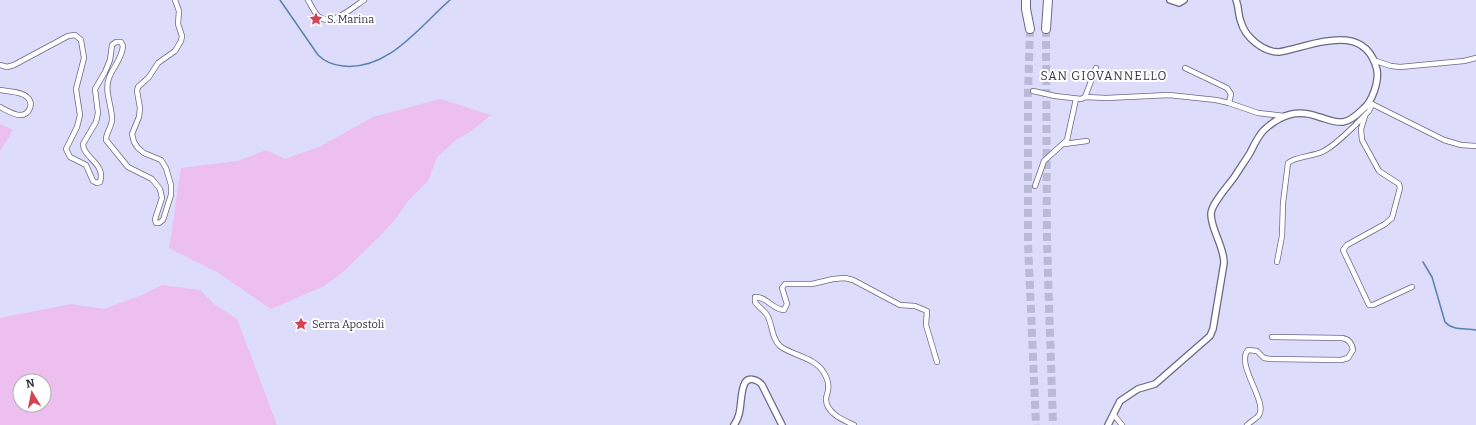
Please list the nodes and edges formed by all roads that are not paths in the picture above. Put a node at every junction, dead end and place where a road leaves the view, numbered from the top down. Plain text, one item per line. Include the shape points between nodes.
1 (175, 0) edge
2 (308, 0) edge
3 (364, 0) edge
4 (1026, 0) edge
5 (1031, 0) edge
6 (1048, 0) edge
7 (1170, 0) edge
8 (1184, 0) edge
9 (1238, 1) edge
10 (1046, 29) tunnel mouth
11 (1476, 58) edge
12 (1373, 60) junction
13 (0, 65) edge
14 (1096, 68) dead end
15 (1184, 68) dead end
16 (0, 90) edge
17 (1033, 90) dead end
18 (1085, 97) junction
19 (1076, 99) junction
20 (1229, 103) junction
21 (1370, 103) junction
22 (0, 107) edge
23 (1284, 116) junction
24 (1365, 116) junction
25 (1087, 141) dead end
26 (1064, 144) junction
27 (1476, 146) edge
28 (1036, 186) dead end
29 (1277, 262) dead end
30 (1412, 287) dead end
31 (1272, 337) dead end
32 (937, 362) dead end
33 (1114, 415) junction
34 (734, 425) edge
35 (782, 425) edge
36 (854, 425) edge
37 (1108, 425) edge
38 (1122, 425) edge
39 (1247, 425) edge

1 - 13 street via 179,11 181,41 175,51 158,63 149,77 138,87 139,117 132,134 138,148 161,160 171,184 171,195 163,220 159,223 155,219 162,198 160,189 152,179 128,167 106,140 112,120 108,82 123,49 121,42 112,45 110,60 95,89 98,113 96,122 83,144 84,151 98,167 101,178 97,183 93,181 86,165 70,157 67,152 80,115 76,89 84,58 81,40 75,35 68,36 14,66
2 - 3 street via 317,15 327,20 339,17
4 - 5 highway via 1030,29
6 - 10 highway
7 - 8 street
9 - 12 street via 1244,29 1268,50 1279,52 1343,39 1365,48
11 - 12 street via 1400,67
12 - 21 street via 1377,78
14 - 18 street
15 - 20 street via 1227,88 1231,94
16 - 22 street via 27,96 31,105 28,111 20,115
17 - 19 street
18 - 19 street
18 - 20 street via 1169,94
19 - 26 street via 1069,136
20 - 23 street via 1258,113
21 - 23 street via 1345,122 1334,122 1305,113
21 - 24 street via 1371,109
21 - 27 street via 1444,140
23 - 33 street via 1261,134 1212,209 1224,263 1210,336 1155,384 1138,389 1122,399
24 - 29 street via 1325,151 1288,164 1282,236
24 - 30 street via 1360,129 1362,140 1379,171 1399,184 1400,188 1392,218 1343,250 1369,305
25 - 26 street
26 - 28 street via 1044,161
31 - 39 street via 1342,338 1351,343 1353,350 1348,358 1341,360 1270,359 1264,358 1257,351 1248,350 1245,357 1247,368 1260,410 1259,415
32 - 36 street via 926,325 928,311 915,306 900,305 853,280 841,278 812,284 785,284 782,288 788,304 784,310 755,297 755,302 766,314 777,342 824,372 828,385 828,406 835,415
33 - 37 street
33 - 38 street
34 - 35 street via 739,414 744,385 752,379 757,380 764,388

